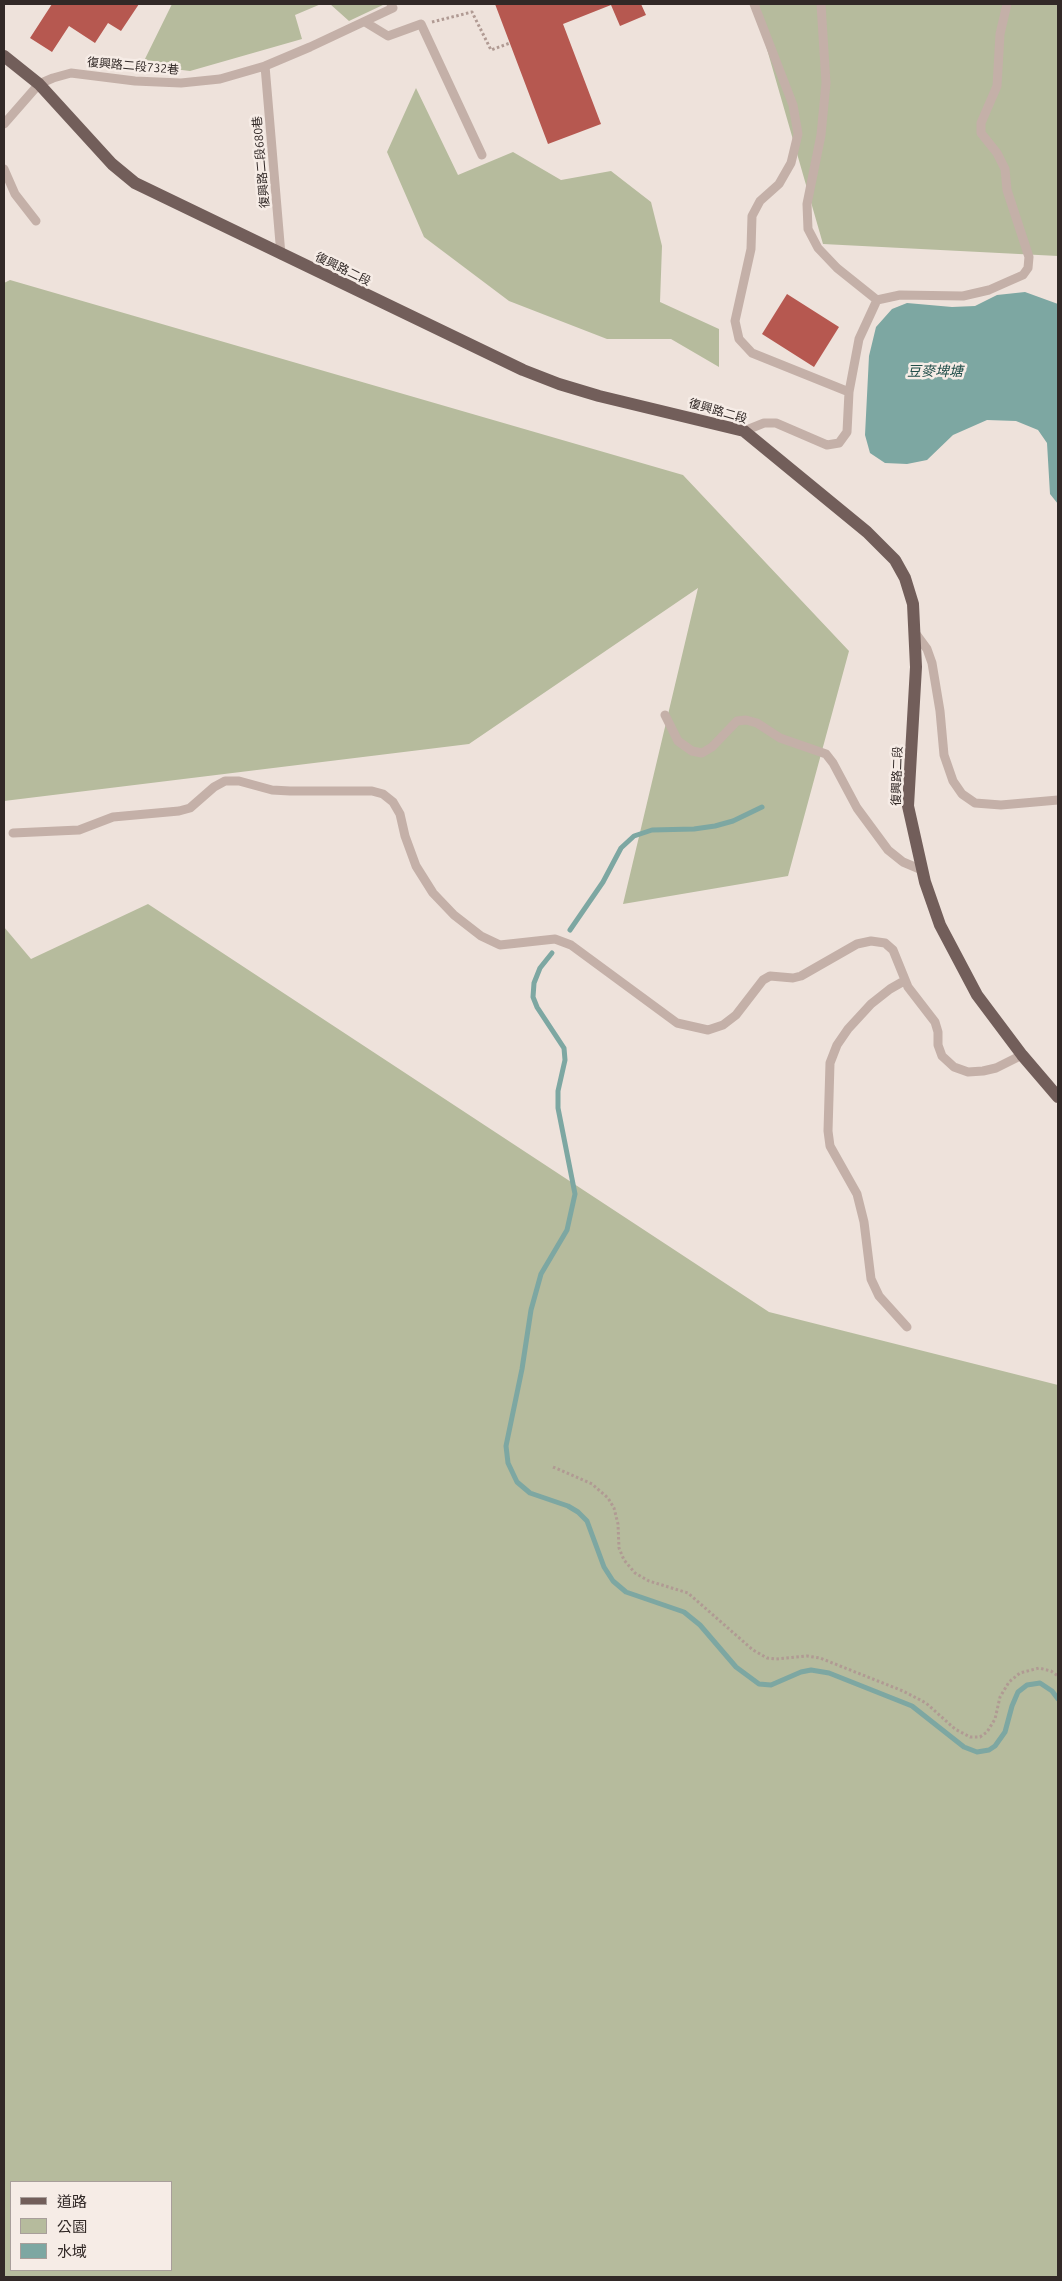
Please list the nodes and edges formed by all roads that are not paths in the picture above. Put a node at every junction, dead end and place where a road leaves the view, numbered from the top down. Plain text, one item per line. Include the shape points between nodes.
1 (391, 4) edge
2 (754, 4) edge
3 (821, 4) edge
4 (1007, 4) edge
5 (365, 22) junction
6 (4, 56) edge
7 (265, 66) junction
8 (39, 84) junction
9 (4, 124) edge
10 (482, 155) dead end
11 (4, 168) edge
12 (36, 221) dead end
13 (281, 255) junction
14 (877, 300) junction
15 (849, 392) junction
16 (744, 431) junction
17 (916, 634) junction
18 (665, 715) dead end
19 (1058, 800) edge
20 (13, 833) dead end
21 (922, 870) junction
22 (904, 981) junction
23 (1022, 1054) junction
24 (1058, 1097) edge
25 (907, 1327) dead end

1 - 5 lane, 復興路二段732巷 via 393,8
2 - 15 lane via 793,105 798,134 791,163 779,184 760,201 752,216 751,250 734,322 739,339 752,353
3 - 14 lane via 826,83 821,135 808,204 808,229 818,248 837,268
4 - 14 lane via 1000,34 997,86 981,123 981,134 997,153 1004,169 1007,190 1029,257 1028,268 1022,275 989,290 964,296 900,295
5 - 7 lane, 復興路二段732巷
5 - 10 lane via 388,36 422,25
6 - 8 main road, 復興路二段
7 - 8 lane, 復興路二段732巷 via 220,79 181,83 71,73
7 - 13 lane, 復興路二段680巷
8 - 9 lane
8 - 13 main road, 復興路二段 via 112,164 135,183
11 - 12 lane via 15,194
13 - 16 main road, 復興路二段 via 559,384
14 - 15 lane via 859,340
15 - 16 lane via 847,432 840,443 827,445 776,423 764,423
16 - 17 main road, 復興路二段 via 867,532 895,560 913,604
17 - 19 lane via 932,662 944,755 953,782 962,794 975,802 1001,805
17 - 21 main road, 復興路二段 via 908,806
18 - 21 lane via 678,741 692,751 702,753 737,722 746,720 758,723 780,738 826,754 857,808 888,850 903,862
20 - 22 lane via 79,830 113,817 180,811 190,808 225,781 290,792 372,791 393,802 400,814 416,866 433,892 454,915 481,936 500,944 555,938 572,945 677,1023 708,1030 724,1025 770,976 801,976 857,944 871,941 885,943 893,950
21 - 23 main road, 復興路二段 via 940,925 977,995
22 - 23 lane via 935,1022 942,1056 954,1067 968,1072 983,1071
22 - 25 lane via 871,1004 837,1045 830,1063 828,1131 830,1146 857,1194 871,1279 879,1296
23 - 24 main road, 復興路二段

